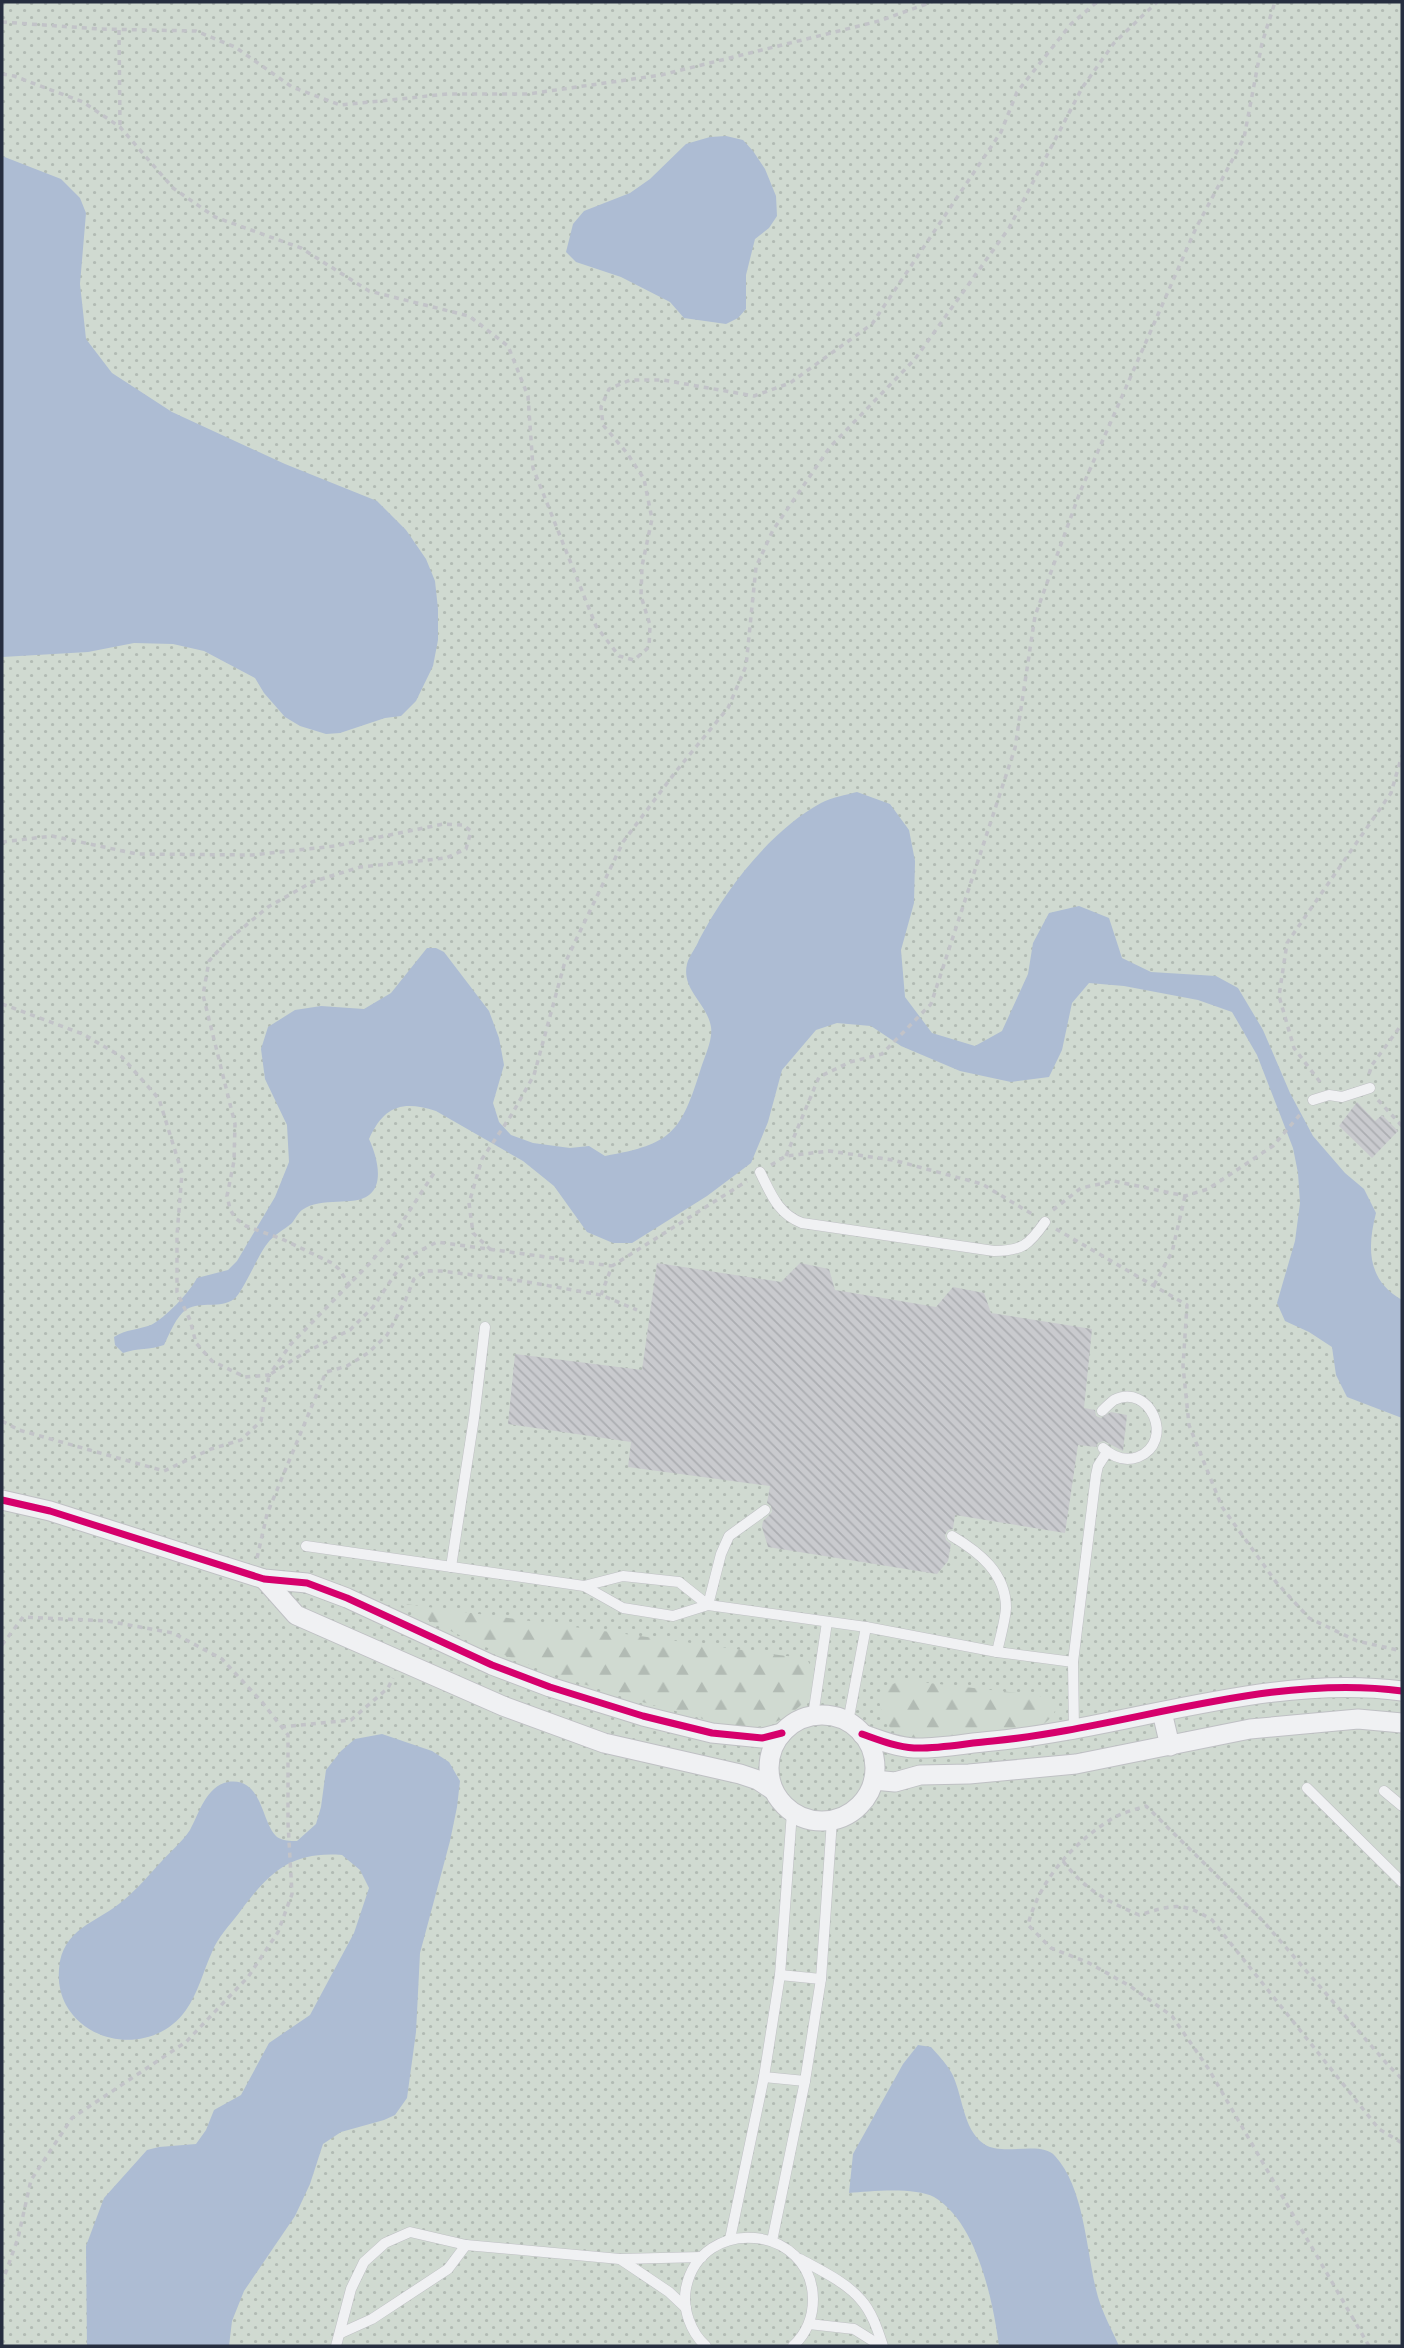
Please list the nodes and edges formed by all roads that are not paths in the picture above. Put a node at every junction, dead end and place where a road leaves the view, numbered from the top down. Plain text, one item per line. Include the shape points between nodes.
1 (1370, 1088) road end
2 (1313, 1100) road end
3 (760, 1172) road end
4 (1042, 1221) road end
5 (485, 1327) dead end
6 (1102, 1411) dead end
7 (2, 1500) edge
8 (765, 1510) dead end
9 (952, 1536) dead end
10 (306, 1546) dead end
11 (451, 1567) junction
12 (258, 1577) junction
13 (584, 1586) junction
14 (708, 1605) junction
15 (827, 1622) junction
16 (866, 1628) junction
17 (997, 1652) junction
18 (475, 1657) junction
19 (1073, 1662) junction
20 (463, 1689) junction
21 (1402, 1691) edge
22 (1162, 1712) junction
23 (813, 1716) junction
24 (1402, 1723) edge
25 (855, 1728) junction
26 (1074, 1730) junction
27 (782, 1733) junction
28 (1170, 1746) junction
29 (874, 1780) junction
30 (1307, 1788) dead end
31 (773, 1790) junction
32 (1384, 1791) dead end
33 (1402, 1806) edge
34 (792, 1812) junction
35 (832, 1820) junction
36 (1402, 1882) edge
37 (780, 1975) junction
38 (821, 1979) junction
39 (764, 2077) junction
40 (805, 2081) junction
41 (730, 2239) junction
42 (772, 2241) junction
43 (466, 2245) junction
44 (702, 2257) junction
45 (797, 2258) junction
46 (620, 2259) junction
47 (686, 2308) junction
48 (809, 2324) junction
49 (341, 2333) junction
50 (336, 2346) edge
51 (706, 2346) edge
52 (793, 2346) edge
53 (882, 2346) edge

1 - 2 lane
3 - 4 lane via 781,1211 802,1223 1008,1251 1032,1241
5 - 11 lane
6 - 19 lane via 1114,1400 1136,1399 1154,1413 1157,1435 1152,1446 1134,1459 1105,1450 1098,1466
7 - 12 street
8 - 14 lane via 729,1536
9 - 17 lane via 975,1550 1001,1582 1006,1607
10 - 11 lane
11 - 13 lane
12 - 18 street via 327,1590
12 - 20 street via 296,1615
13 - 14 lane via 623,1608 673,1616
13 - 14 lane via 622,1576 679,1582
14 - 15 lane
15 - 16 lane
15 - 23 lane
16 - 17 lane
16 - 25 lane
17 - 19 lane
18 - 20 street
18 - 27 street via 643,1716 712,1733 762,1738
19 - 26 lane
20 - 31 street via 604,1744 740,1774
21 - 22 street via 1335,1687
22 - 26 street
22 - 28 street
23 - 25 street via 825,1715
23 - 27 street
24 - 28 street via 1358,1719 1250,1729
25 - 26 street via 914,1748
25 - 29 street via 873,1756
27 - 31 street via 769,1760
28 - 29 street via 1076,1765 920,1775 895,1782
29 - 35 street via 866,1798 851,1813
30 - 36 lane
31 - 34 street
32 - 33 lane
34 - 35 street via 818,1821
34 - 37 lane
35 - 38 lane
37 - 38 lane
37 - 39 lane
38 - 40 lane
39 - 40 lane
39 - 41 lane
40 - 42 lane
41 - 42 lane via 751,2236
41 - 44 lane
42 - 45 lane
43 - 46 lane
43 - 49 lane via 448,2269 372,2319
43 - 49 lane via 410,2232 385,2243 364,2262 351,2289
44 - 46 lane
44 - 47 lane via 686,2289
45 - 48 lane via 813,2290
45 - 53 lane via 836,2279 861,2300
46 - 47 lane
47 - 51 lane
48 - 52 lane
48 - 53 lane via 854,2329
49 - 50 lane

